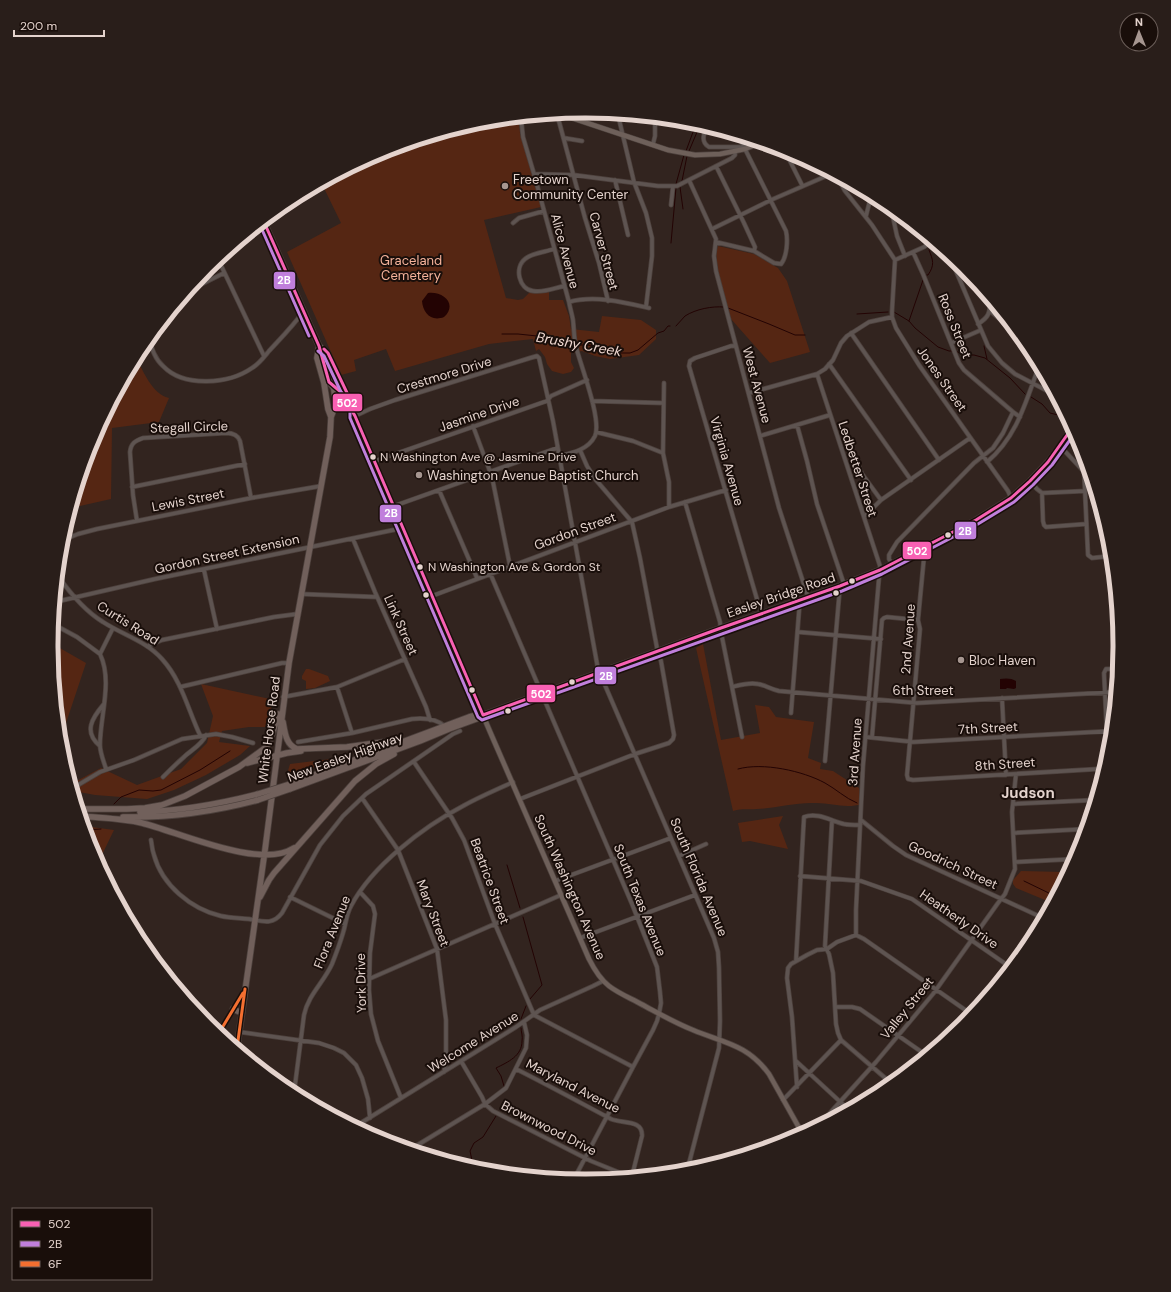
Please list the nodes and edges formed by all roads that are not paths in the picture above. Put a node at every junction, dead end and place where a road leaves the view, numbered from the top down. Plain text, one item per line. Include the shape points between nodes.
1 (574, 119) edge
2 (559, 120) edge
3 (619, 120) edge
4 (521, 123) edge
5 (655, 123) edge
6 (705, 132) edge
7 (622, 134) junction
8 (564, 138) junction
9 (582, 141) dead end
10 (741, 142) edge
11 (653, 144) junction
12 (754, 146) edge
13 (745, 149) junction
14 (735, 151) junction
15 (789, 160) edge
16 (716, 166) junction
17 (534, 174) junction
18 (574, 175) junction
19 (825, 176) edge
20 (616, 180) junction
21 (689, 180) junction
22 (634, 182) junction
23 (802, 185) junction
24 (842, 185) edge
25 (673, 186) junction
26 (771, 200) junction
27 (870, 201) edge
28 (671, 205) dead end
29 (544, 211) junction
30 (740, 215) junction
31 (866, 216) junction
32 (893, 218) edge
33 (513, 223) dead end
34 (266, 227) edge
35 (712, 229) junction
36 (628, 235) dead end
37 (716, 242) junction
38 (927, 244) edge
39 (554, 249) junction
40 (754, 251) junction
41 (913, 252) junction
42 (905, 256) junction
43 (895, 260) junction
44 (221, 266) edge
45 (956, 271) edge
46 (224, 273) junction
47 (203, 284) edge
48 (564, 286) junction
49 (608, 301) junction
50 (568, 302) junction
51 (990, 308) edge
52 (990, 311) junction
53 (303, 312) junction
54 (996, 315) edge
55 (892, 317) junction
56 (978, 324) junction
57 (981, 330) junction
58 (851, 333) junction
59 (951, 343) junction
60 (152, 346) edge
61 (736, 346) junction
62 (320, 347) junction
63 (264, 356) junction
64 (539, 358) joint
65 (829, 364) junction
66 (1037, 373) edge
67 (817, 374) junction
68 (587, 380) junction
69 (664, 383) dead end
70 (1033, 384) junction
71 (334, 387) junction
72 (1047, 391) edge
73 (749, 394) junction
74 (548, 399) junction
75 (592, 401) junction
76 (663, 403) junction
77 (335, 404) junction
78 (348, 404) junction
79 (1013, 412) junction
80 (830, 415) junction
81 (355, 416) junction
82 (332, 417) junction
83 (1020, 417) junction
84 (797, 425) junction
85 (473, 426) junction
86 (596, 432) junction
87 (1068, 434) edge
88 (760, 436) junction
89 (970, 438) junction
90 (1060, 446) junction
91 (557, 448) junction
92 (580, 450) junction
93 (663, 453) junction
94 (854, 455) dead end
95 (559, 456) junction
96 (983, 456) junction
97 (940, 460) junction
98 (375, 461) junction
99 (987, 462) junction
100 (245, 464) junction
101 (1083, 470) edge
102 (490, 472) junction
103 (1084, 474) edge
104 (910, 480) junction
105 (1030, 481) junction
106 (321, 486) junction
107 (132, 487) junction
108 (439, 490) junction
109 (726, 490) junction
110 (1085, 491) junction
111 (1042, 493) junction
112 (251, 498) junction
113 (1011, 498) junction
114 (881, 500) junction
115 (685, 502) junction
116 (394, 506) junction
117 (669, 507) junction
118 (864, 517) junction
119 (137, 521) junction
120 (632, 522) junction
121 (1086, 524) junction
122 (402, 528) junction
123 (69, 538) edge
124 (353, 539) junction
125 (574, 542) junction
126 (310, 547) junction
127 (925, 547) junction
128 (1105, 557) edge
129 (892, 564) junction
130 (510, 566) junction
131 (204, 570) junction
132 (880, 570) junction
133 (490, 573) junction
134 (477, 578) junction
135 (62, 582) edge
136 (842, 585) junction
137 (301, 594) junction
138 (432, 596) junction
139 (74, 597) junction
140 (377, 597) junction
141 (808, 597) junction
142 (800, 599) junction
143 (60, 601) edge
144 (761, 613) junction
145 (297, 614) junction
146 (918, 620) junction
147 (59, 627) edge
148 (112, 628) junction
149 (721, 628) junction
150 (217, 629) junction
151 (798, 632) junction
152 (836, 635) junction
153 (874, 638) junction
154 (881, 639) junction
155 (148, 646) junction
156 (658, 651) junction
157 (100, 654) junction
158 (405, 659) junction
159 (289, 663) junction
160 (1112, 669) edge
161 (600, 672) junction
162 (180, 687) junction
163 (337, 687) junction
164 (732, 687) junction
165 (793, 692) junction
166 (1111, 692) edge
167 (1104, 693) junction
168 (541, 694) junction
169 (831, 696) junction
170 (284, 697) junction
171 (1002, 698) junction
172 (869, 699) junction
173 (876, 699) junction
174 (914, 702) junction
175 (104, 703) junction
176 (283, 705) junction
177 (791, 713) dead end
178 (483, 715) junction
179 (281, 718) junction
180 (430, 720) junction
181 (1107, 725) edge
182 (447, 728) junction
183 (460, 731) dead end
184 (1106, 731) edge
185 (352, 733) junction
186 (200, 735) junction
187 (206, 735) junction
188 (417, 736) junction
189 (742, 737) dead end
190 (866, 737) junction
191 (872, 737) junction
192 (1004, 737) junction
193 (426, 739) junction
194 (910, 741) junction
195 (298, 742) dead end
196 (253, 743) dead end
197 (100, 746) junction
198 (343, 746) junction
199 (635, 754) junction
200 (277, 755) junction
201 (825, 761) dead end
202 (414, 762) junction
203 (242, 764) junction
204 (106, 769) junction
205 (1098, 769) edge
206 (1016, 774) junction
207 (1006, 775) junction
208 (163, 777) dead end
209 (577, 777) junction
210 (908, 779) joint
211 (513, 782) junction
212 (77, 786) edge
213 (290, 786) junction
214 (258, 797) junction
215 (362, 798) junction
216 (520, 799) junction
217 (1090, 800) edge
218 (1013, 804) junction
219 (84, 809) edge
220 (84, 809) edge
221 (449, 814) junction
222 (86, 816) edge
223 (86, 817) edge
224 (832, 820) junction
225 (861, 820) junction
226 (860, 825) junction
227 (1080, 829) edge
228 (1013, 833) junction
229 (671, 838) junction
230 (151, 840) dead end
231 (301, 842) junction
232 (706, 844) dead end
233 (398, 850) junction
234 (264, 854) junction
235 (679, 856) junction
236 (613, 859) junction
237 (1068, 859) edge
238 (1015, 862) junction
239 (800, 876) junction
240 (829, 878) junction
241 (857, 880) junction
242 (555, 881) junction
243 (360, 892) junction
244 (561, 895) junction
245 (695, 895) junction
246 (290, 897) junction
247 (1001, 899) junction
248 (258, 903) junction
249 (1039, 916) edge
250 (637, 917) junction
251 (256, 920) junction
252 (345, 924) junction
253 (495, 924) junction
254 (856, 935) junction
255 (580, 938) junction
256 (972, 940) junction
257 (827, 948) junction
258 (438, 949) junction
259 (796, 961) junction
260 (1006, 965) edge
261 (369, 980) junction
262 (603, 980) junction
263 (246, 989) junction
264 (936, 990) junction
265 (835, 1007) junction
266 (233, 1009) junction
267 (966, 1011) edge
268 (242, 1013) junction
269 (534, 1014) junction
270 (659, 1014) junction
271 (524, 1022) junction
272 (222, 1028) edge
273 (240, 1032) junction
274 (898, 1035) junction
275 (719, 1040) junction
276 (841, 1040) junction
277 (301, 1041) junction
278 (238, 1043) edge
279 (922, 1052) edge
280 (796, 1060) junction
281 (461, 1061) junction
282 (872, 1066) junction
283 (633, 1067) junction
284 (516, 1069) junction
285 (444, 1072) junction
286 (809, 1074) junction
287 (886, 1080) edge
288 (295, 1087) edge
289 (797, 1087) junction
290 (401, 1098) junction
291 (783, 1100) junction
292 (840, 1102) junction
293 (485, 1104) junction
294 (844, 1106) edge
295 (830, 1113) edge
296 (607, 1116) junction
297 (370, 1118) junction
298 (361, 1123) edge
299 (799, 1128) edge
300 (416, 1146) edge
301 (585, 1158) junction
302 (689, 1163) edge
303 (633, 1171) edge
304 (619, 1172) edge
305 (577, 1173) edge

1 - 7 main road
2 - 8 street, Carver Street
3 - 7 street
4 - 17 street, Alice Avenue
5 - 11 street
6 - 13 street via 703,141 709,147
7 - 11 main road
7 - 22 street
8 - 9 street
8 - 18 street, Carver Street
10 - 13 street
11 - 14 main road via 695,155
12 - 13 main road
13 - 14 main road
13 - 26 street
14 - 16 street via 734,156
15 - 23 street
16 - 21 street
16 - 30 street
17 - 18 street
17 - 29 street, Alice Avenue
18 - 20 street
18 - 49 street, Carver Street
19 - 23 street
20 - 22 street
20 - 36 street
21 - 25 street
21 - 35 street, West Avenue
22 - 25 street
22 - 49 street via 652,238 648,308
23 - 26 street
24 - 31 street
25 - 28 street
26 - 30 street
26 - 40 street via 787,235 783,262 774,263
27 - 31 street
29 - 33 street via 519,218
29 - 39 street, Alice Avenue
30 - 35 street
30 - 40 street via 755,247
31 - 43 street
32 - 42 street
34 - 53 highway, White Horse Road
35 - 37 street, West Avenue
37 - 40 street
37 - 61 street, West Avenue via 716,271
38 - 41 street
39 - 48 street, Alice Avenue
39 - 48 street via 523,260 520,278 526,288 534,292
41 - 42 street
41 - 59 street, Ross Street
42 - 43 street
43 - 55 street, Jones Street
44 - 46 street
45 - 56 street
46 - 47 street
46 - 63 street
48 - 50 street, Alice Avenue
49 - 50 street via 587,299
50 - 68 street, Alice Avenue via 576,344
51 - 52 street
52 - 54 street
52 - 56 street
53 - 62 highway, White Horse Road
53 - 63 street
55 - 58 street via 869,322
55 - 89 street, Jones Street via 919,365
56 - 57 street
57 - 59 street
57 - 70 street via 988,346 1002,363
58 - 65 street via 843,340 835,358
58 - 97 street
59 - 79 street, Ross Street via 964,370
60 - 63 street via 155,356 165,368 184,378 199,381 217,381 232,377 250,369
61 - 73 street, West Avenue
61 - 109 street, Virginia Avenue via 695,358 689,364
62 - 71 highway via 329,382
62 - 81 main road via 328,353 355,410
62 - 82 highway, White Horse Road via 318,358 328,409
64 - 74 street, South Florida Avenue
64 - 81 street, Crestmore Drive via 530,358 395,400
65 - 67 street
65 - 104 street
66 - 70 street
67 - 73 street
67 - 80 street, Ledbetter Street
68 - 74 street, Jasmine Drive
68 - 75 street, Alice Avenue
69 - 76 street
70 - 72 street
70 - 83 street
71 - 77 highway, White Horse Road
71 - 78 main road via 343,394
73 - 88 street, West Avenue
74 - 85 street, Jasmine Drive
74 - 91 street, South Florida Avenue
75 - 76 street
75 - 86 street, Alice Avenue
76 - 93 street
77 - 78 highway via 342,400
77 - 82 highway, White Horse Road
78 - 81 main road
79 - 83 street, Ross Street
79 - 96 street via 1000,439
80 - 84 street
80 - 118 street, Ledbetter Street
81 - 98 main road, South Washington Avenue
82 - 106 highway, White Horse Road
83 - 99 street via 1008,440
84 - 88 street
84 - 136 street via 817,504
85 - 98 street, Jasmine Drive
85 - 102 street
86 - 92 street via 590,442
86 - 93 street via 633,441
87 - 90 highway, Easley Bridge Road
88 - 141 street, West Avenue via 779,508
89 - 96 street, Jones Street
89 - 97 street
90 - 101 street
90 - 105 highway, Easley Bridge Road
91 - 95 street, South Florida Avenue
91 - 102 street
92 - 95 street
92 - 120 street via 604,492
93 - 117 street via 670,482
94 - 114 street via 862,474
95 - 125 street, South Florida Avenue
96 - 99 street, Jones Street
96 - 129 street via 897,542 889,555
97 - 104 street
98 - 116 main road, South Washington Avenue
99 - 113 street, Jones Street
100 - 107 street
100 - 107 street, Stegall Circle via 240,441 232,434 143,438 134,442 131,448
100 - 112 street, Stegall Circle
102 - 108 street
102 - 130 street
103 - 110 street
104 - 114 street
105 - 111 street
105 - 113 highway, Easley Bridge Road
106 - 112 street, Lewis Street
106 - 126 highway, White Horse Road
107 - 119 street, Stegall Circle
108 - 116 street
108 - 134 street
109 - 115 street, Gordon Street
109 - 144 street, Virginia Avenue
110 - 111 street
110 - 121 street
111 - 121 street via 1043,521 1046,527
112 - 119 street, Lewis Street
113 - 127 highway, Easley Bridge Road
114 - 118 street
115 - 117 street, Gordon Street
115 - 149 street
116 - 122 main road, South Washington Avenue
117 - 120 street, Gordon Street
118 - 132 street, Ledbetter Street
119 - 123 street, Lewis Street via 84,532
120 - 125 street, Gordon Street
120 - 156 street
121 - 128 street via 1089,557
122 - 124 street, Gordon Street Extension
122 - 138 main road, South Washington Avenue
124 - 126 street, Gordon Street Extension
124 - 140 street, Link Street
125 - 130 street, Gordon Street
125 - 161 street, South Florida Avenue
126 - 131 street, Gordon Street Extension
126 - 137 highway, White Horse Road
127 - 129 highway, Easley Bridge Road
127 - 146 street, 2nd Avenue
129 - 132 highway, Easley Bridge Road
130 - 133 street, Gordon Street
131 - 139 street, Gordon Street Extension
131 - 150 street
132 - 136 highway, Easley Bridge Road
132 - 153 street, 3rd Avenue
133 - 134 street, Gordon Street
133 - 168 street, South Texas Avenue
134 - 138 street, Gordon Street
135 - 139 street, Curtis Road
136 - 141 highway, Easley Bridge Road
136 - 152 street
137 - 140 street
137 - 145 highway, White Horse Road
138 - 178 main road, South Washington Avenue
139 - 143 street, Gordon Street Extension
139 - 148 street, Curtis Road
140 - 158 street, Link Street
141 - 142 highway, Easley Bridge Road
142 - 144 highway, Easley Bridge Road
142 - 151 street
144 - 149 highway, Easley Bridge Road
145 - 150 street
145 - 159 highway, White Horse Road
146 - 154 street, 3rd Avenue via 885,617 882,620
146 - 174 street, 2nd Avenue via 920,629
147 - 157 street
148 - 155 street, Curtis Road
148 - 157 street
149 - 156 highway, Easley Bridge Road
149 - 164 street
150 - 155 street via 162,640
151 - 152 street
151 - 165 street
152 - 153 street
152 - 169 street
153 - 154 street
153 - 172 street, 3rd Avenue
154 - 173 street, 3rd Avenue
155 - 162 street, Curtis Road via 175,675
156 - 161 highway, Easley Bridge Road
156 - 199 street via 674,735 669,743
157 - 175 street via 104,666
158 - 163 street
158 - 180 street, Link Street
159 - 162 street
159 - 170 highway, White Horse Road
160 - 167 street via 1104,670
161 - 168 highway, Easley Bridge Road
161 - 199 street, South Florida Avenue
162 - 186 street, Curtis Road
163 - 170 street
163 - 185 street
164 - 165 street, 6th Street via 754,683 770,689
164 - 189 street
165 - 169 street, 6th Street
165 - 177 street
166 - 167 street, 6th Street
167 - 171 street, 6th Street
167 - 181 street
168 - 178 highway, Easley Bridge Road
168 - 209 street, South Texas Avenue
169 - 172 street, 6th Street
169 - 201 street
170 - 176 highway, White Horse Road
171 - 174 street, 6th Street
171 - 192 street
172 - 173 street, 6th Street
172 - 190 street, 3rd Avenue
173 - 174 street, 6th Street
173 - 191 street, 3rd Avenue
174 - 194 street, 2nd Avenue
175 - 197 street
175 - 197 street via 90,727 92,738
176 - 179 highway, White Horse Road
176 - 203 highway via 270,743
178 - 182 highway, Easley Bridge Road
178 - 211 main road, South Washington Avenue
179 - 198 highway via 288,741 294,748
179 - 200 highway, White Horse Road
180 - 182 street via 440,722
180 - 185 street via 412,719
182 - 188 highway, New Easley Highway
182 - 193 highway, New Easley Highway
183 - 202 street
184 - 192 street, 7th Street
185 - 195 street
186 - 187 street
186 - 204 street via 174,742
187 - 196 street via 220,734
187 - 208 street via 200,744
188 - 198 highway via 390,742
188 - 213 highway, New Easley Highway
190 - 191 street, 7th Street
190 - 225 street, 3rd Avenue
191 - 194 street, 7th Street
192 - 194 street, 7th Street
192 - 207 street
193 - 213 highway, New Easley Highway
193 - 231 highway via 367,771
194 - 210 street, 2nd Avenue
197 - 204 street
198 - 200 highway
199 - 209 street
199 - 229 street, South Florida Avenue
200 - 203 highway
200 - 234 highway, White Horse Road
202 - 215 street
202 - 221 street, Beatrice Street
203 - 219 highway via 192,793 162,805 127,809
204 - 212 street
205 - 206 street, 8th Street
206 - 207 street, 8th Street
206 - 218 street, Valley Street
207 - 210 street, 8th Street
209 - 216 street
209 - 236 street, South Texas Avenue
211 - 216 main road, South Washington Avenue
211 - 221 street, Flora Avenue
213 - 214 highway, New Easley Highway, bridge
214 - 220 highway, New Easley Highway via 171,810 137,812
214 - 222 highway, New Easley Highway via 219,809 174,815
215 - 233 street, Mary Street
215 - 246 street via 325,837
216 - 242 main road, South Washington Avenue
217 - 218 street
218 - 228 street, Valley Street
221 - 233 street, Flora Avenue
221 - 253 street, Beatrice Street via 468,847
223 - 234 highway via 136,822 228,850
224 - 226 street
224 - 239 street via 826,817 804,817
224 - 240 street
225 - 226 street, 3rd Avenue
225 - 247 street, Goodrich Street via 906,855
226 - 241 street, 3rd Avenue
227 - 228 street
228 - 238 street, Valley Street
229 - 235 street, South Florida Avenue
229 - 236 street
230 - 251 street via 160,870 188,901 217,915
231 - 234 highway via 285,852
231 - 248 highway via 269,880
232 - 235 street
233 - 243 street, Flora Avenue
233 - 258 street, Mary Street
234 - 248 highway, White Horse Road
235 - 245 street, South Florida Avenue
236 - 242 street
236 - 250 street, South Texas Avenue
237 - 238 street
238 - 247 street, Valley Street via 1006,894
239 - 240 street, Heatherly Drive
239 - 259 street
240 - 241 street, Heatherly Drive
240 - 257 street via 825,941
241 - 254 street, 3rd Avenue
241 - 256 street, Heatherly Drive via 912,898
242 - 244 main road, South Washington Avenue
243 - 252 street, Flora Avenue via 350,908
243 - 261 street, York Drive via 373,906 375,914
244 - 253 street
244 - 255 main road, South Washington Avenue
245 - 250 street
245 - 275 street, South Florida Avenue via 718,952
246 - 251 street via 277,918 264,922
246 - 252 street
247 - 249 street, Goodrich Street
247 - 256 street, Valley Street
248 - 251 highway, White Horse Road
250 - 255 street
250 - 270 street, South Texas Avenue via 657,967
251 - 263 highway, White Horse Road
252 - 277 street, Flora Avenue via 331,965 307,1004
253 - 258 street
253 - 269 street, Beatrice Street
254 - 257 street
254 - 264 street
255 - 262 main road, South Washington Avenue via 592,966
256 - 260 street, Heatherly Drive
256 - 264 street, Valley Street
257 - 259 street via 817,950
257 - 265 street via 833,973
258 - 261 street
258 - 285 street, Mary Street via 446,1020
259 - 280 street via 788,966 787,974
261 - 290 street, York Drive via 373,1025
262 - 269 street, Welcome Avenue
262 - 270 main road, South Washington Avenue via 616,991
263 - 266 street
263 - 268 highway, White Horse Road
264 - 267 street
264 - 274 street, Valley Street
265 - 274 street via 860,1009
265 - 276 street
266 - 268 highway
266 - 272 street
268 - 273 highway, White Horse Road
269 - 271 street, Welcome Avenue
269 - 283 street
270 - 275 main road, South Washington Avenue
270 - 283 street, South Texas Avenue via 658,1021
271 - 281 street, Welcome Avenue
271 - 284 street via 527,1044
273 - 277 street
273 - 278 highway, White Horse Road
274 - 279 street
274 - 282 street, Valley Street
275 - 291 main road, South Washington Avenue via 740,1048 757,1060 769,1074
275 - 302 street, South Florida Avenue
276 - 282 street
276 - 286 street
277 - 288 street, Flora Avenue
277 - 297 street via 334,1048 352,1060 365,1086
280 - 286 street
280 - 289 street
281 - 285 street, Welcome Avenue
281 - 293 street, Brownwood Drive
282 - 287 street
282 - 292 street, Valley Street
283 - 296 street, South Texas Avenue
284 - 293 street via 504,1090
284 - 296 street, Maryland Avenue
285 - 290 street, Welcome Avenue
286 - 289 street
286 - 292 street
289 - 291 street
290 - 297 street, Welcome Avenue
291 - 299 main road, South Washington Avenue
292 - 294 street
292 - 295 street, Valley Street
293 - 300 street
293 - 301 street, Brownwood Drive via 499,1114
296 - 301 street, South Texas Avenue
296 - 303 street, Maryland Avenue via 618,1121 634,1123 641,1129 642,1136
297 - 298 street, Welcome Avenue
301 - 304 street, Brownwood Drive
301 - 305 street, South Texas Avenue

